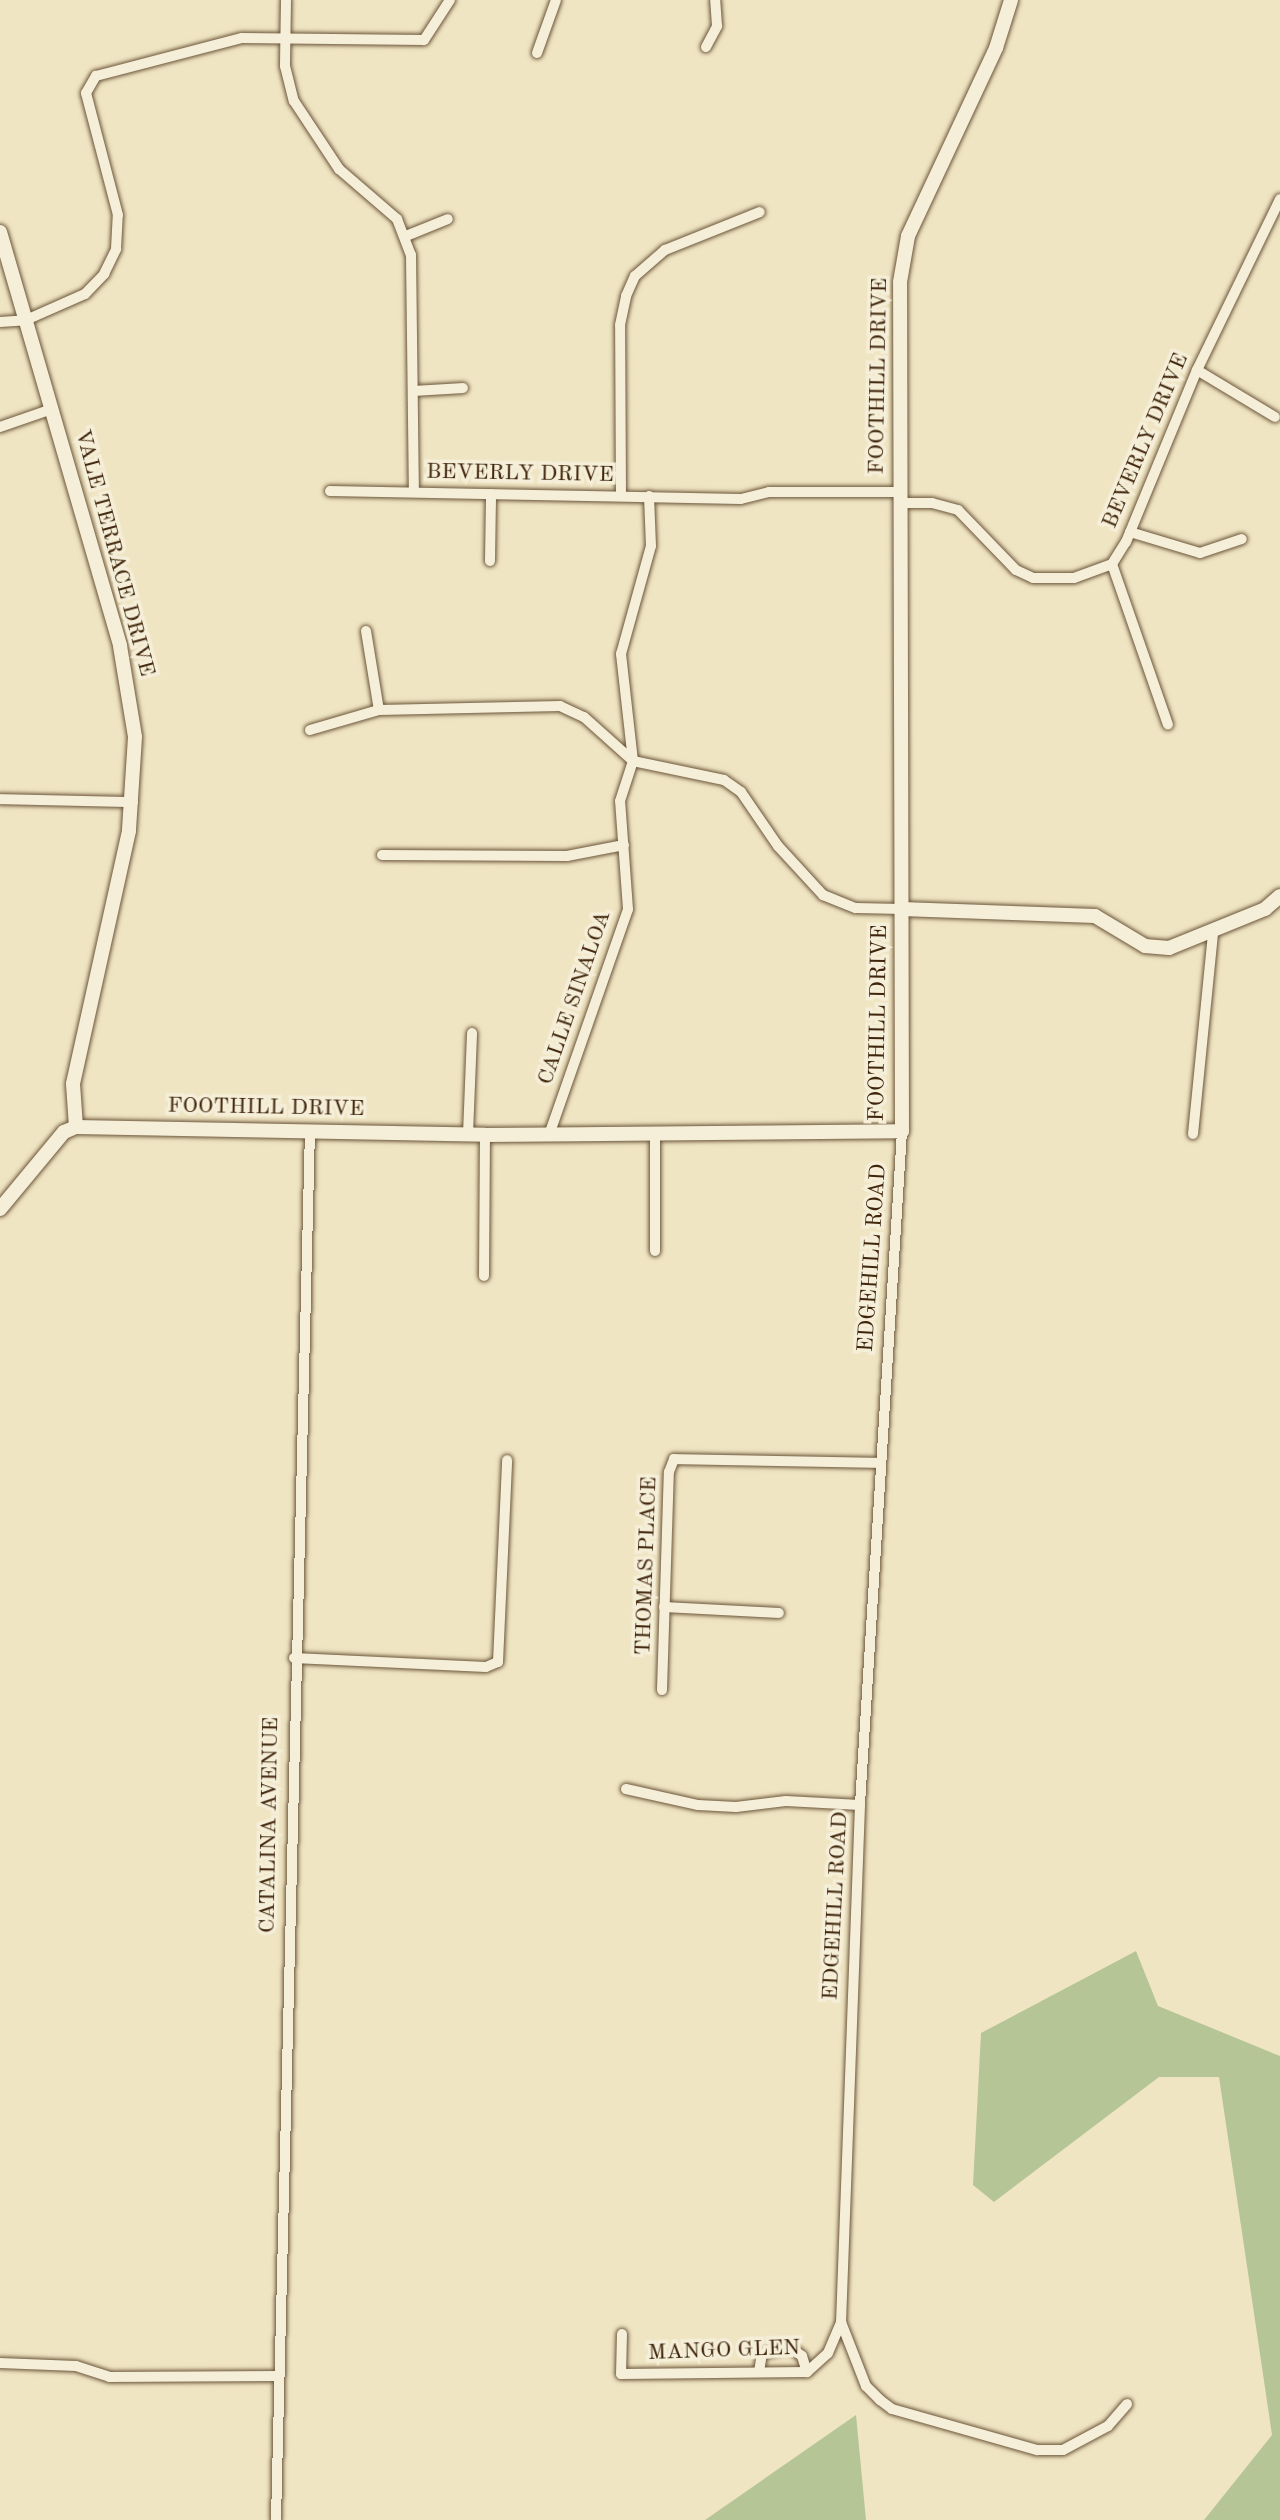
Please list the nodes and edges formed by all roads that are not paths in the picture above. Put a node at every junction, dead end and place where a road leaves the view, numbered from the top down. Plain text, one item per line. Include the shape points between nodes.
1 (286, 0) edge
2 (450, 0) edge
3 (556, 0) edge
4 (715, 0) edge
5 (1011, 0) edge
6 (286, 38) junction
7 (706, 47) dead end
8 (537, 53) dead end
9 (1280, 199) edge
10 (760, 212) dead end
11 (448, 219) dead end
12 (0, 232) edge
13 (406, 236) junction
14 (26, 320) junction
15 (0, 322) edge
16 (1197, 370) junction
17 (463, 388) dead end
18 (414, 391) junction
19 (52, 409) junction
20 (1275, 417) dead end
21 (0, 427) edge
22 (330, 491) dead end
23 (414, 492) junction
24 (491, 494) junction
25 (621, 496) junction
26 (649, 496) junction
27 (900, 498) junction
28 (1130, 532) junction
29 (1242, 539) dead end
30 (490, 561) dead end
31 (1112, 564) junction
32 (366, 631) dead end
33 (379, 710) junction
34 (1168, 725) dead end
35 (310, 730) dead end
36 (633, 761) junction
37 (0, 799) edge
38 (133, 802) junction
39 (624, 845) junction
40 (382, 855) dead end
41 (1280, 896) edge
42 (902, 909) junction
43 (1213, 932) junction
44 (472, 1033) dead end
45 (76, 1127) junction
46 (310, 1130) junction
47 (902, 1131) junction
48 (655, 1133) junction
49 (468, 1134) junction
50 (1193, 1134) dead end
51 (485, 1135) junction
52 (549, 1135) junction
53 (0, 1209) edge
54 (655, 1251) dead end
55 (484, 1276) dead end
56 (507, 1460) dead end
57 (880, 1463) junction
58 (664, 1607) junction
59 (779, 1613) dead end
60 (294, 1658) junction
61 (662, 1690) dead end
62 (626, 1789) dead end
63 (860, 1805) junction
64 (841, 2322) junction
65 (622, 2334) dead end
66 (0, 2363) edge
67 (759, 2372) junction
68 (807, 2372) junction
69 (279, 2376) junction
70 (1127, 2404) dead end
71 (276, 2520) edge

1 - 6 street
2 - 6 street via 424,40
3 - 8 street
4 - 7 street via 717,26
5 - 27 street, FOOTHILL DRIVE via 996,48 908,236 900,282
6 - 13 street via 285,66 302,116 339,169 387,206
6 - 14 street via 242,38 91,80 86,93 118,215 116,249 104,274 85,294
9 - 16 street, BEVERLY DRIVE
10 - 25 street via 665,250 635,276 620,325
11 - 13 street
12 - 14 street, VALE TERRACE DRIVE
13 - 18 street via 414,311
14 - 15 street
14 - 19 street, VALE TERRACE DRIVE
16 - 20 street
16 - 28 street, BEVERLY DRIVE
17 - 18 street
18 - 23 street
19 - 21 street
19 - 38 street, VALE TERRACE DRIVE via 127,672 135,737
22 - 23 street, BEVERLY DRIVE
23 - 24 street, BEVERLY DRIVE
24 - 25 street, BEVERLY DRIVE
24 - 30 street
25 - 26 street, BEVERLY DRIVE
26 - 27 street, BEVERLY DRIVE
26 - 36 street, CALLE SINALOA via 651,546 621,654
27 - 31 street, BEVERLY DRIVE via 958,510 1016,570 1033,578 1074,578
27 - 42 street, FOOTHILL DRIVE
28 - 29 street via 1200,553
28 - 31 street, BEVERLY DRIVE
31 - 34 street
32 - 33 street
33 - 35 street
33 - 36 street via 560,706 584,717
36 - 39 street, CALLE SINALOA via 620,801
36 - 42 street via 724,780 741,792 778,846 823,895 856,908
37 - 38 street
38 - 45 street, VALE TERRACE DRIVE via 73,1084
39 - 40 street via 567,856
39 - 52 street, CALLE SINALOA via 624,926
41 - 43 street via 1265,909
42 - 43 street via 1095,916 1145,946 1169,948
42 - 47 street, FOOTHILL DRIVE
43 - 50 street
44 - 49 street
45 - 46 street, FOOTHILL DRIVE
45 - 53 street via 64,1132
46 - 49 street, FOOTHILL DRIVE
46 - 60 street, CATALINA AVENUE
47 - 48 street, FOOTHILL DRIVE
47 - 57 street, EDGEHILL ROAD
48 - 52 street, FOOTHILL DRIVE
48 - 54 street
49 - 51 street, FOOTHILL DRIVE
51 - 52 street, FOOTHILL DRIVE
51 - 55 street
56 - 60 street via 498,1662 486,1667
57 - 58 street, THOMAS PLACE via 674,1459 669,1472
57 - 63 street, EDGEHILL ROAD
58 - 59 street
58 - 61 street, THOMAS PLACE
60 - 69 street, CATALINA AVENUE
62 - 63 street via 698,1805
63 - 64 street, EDGEHILL ROAD
64 - 68 street, MANGO GLEN via 828,2353
64 - 70 street, EDGEHILL ROAD via 866,2386 892,2409 1037,2450 1063,2450 1108,2426
65 - 67 street, MANGO GLEN via 621,2374
66 - 69 street via 76,2366 109,2377
67 - 68 street, MANGO GLEN
67 - 68 street via 762,2354 790,2347 802,2356
69 - 71 street, CATALINA AVENUE

